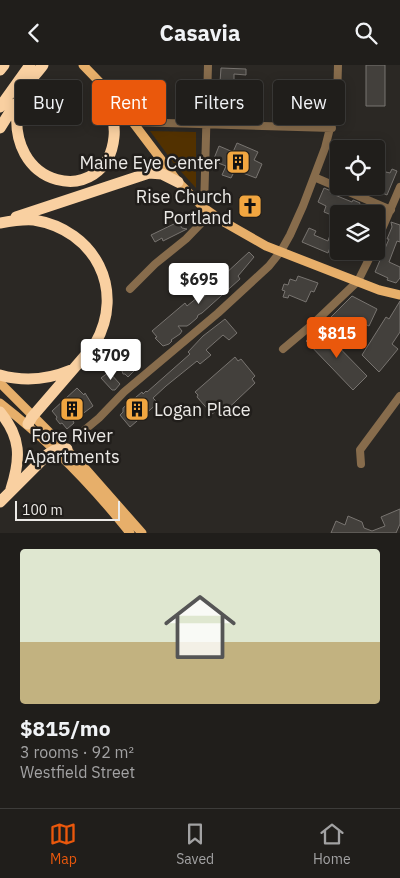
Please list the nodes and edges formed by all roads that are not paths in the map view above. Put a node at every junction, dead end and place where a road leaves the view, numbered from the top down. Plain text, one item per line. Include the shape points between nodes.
1 (4, 65) edge
2 (30, 65) edge
3 (44, 65) edge
4 (82, 65) edge
5 (95, 65) edge
6 (208, 65) edge
7 (338, 65) edge
8 (0, 70) edge
9 (32, 80) edge
10 (98, 80) edge
11 (99, 80) edge
12 (207, 80) edge
13 (15, 104) edge
14 (0, 107) edge
15 (15, 122) edge
16 (113, 125) edge
17 (135, 125) edge
18 (206, 125) edge
19 (256, 125) edge
20 (0, 128) edge
21 (332, 128) junction
22 (314, 177) junction
23 (178, 182) junction
24 (400, 187) edge
25 (208, 211) junction
26 (391, 211) junction
27 (0, 223) edge
28 (385, 224) edge
29 (281, 251) junction
30 (368, 260) edge
31 (358, 281) junction
32 (130, 289) dead end
33 (400, 295) edge
34 (283, 349) dead end
35 (75, 368) junction
36 (0, 375) edge
37 (0, 383) edge
38 (400, 396) edge
39 (0, 403) edge
40 (0, 412) edge
41 (30, 421) junction
42 (81, 433) dead end
43 (61, 449) junction
44 (361, 464) dead end
45 (12, 489) junction
46 (0, 502) edge
47 (130, 533) edge
48 (142, 533) edge

1 - 8 highway
2 - 14 highway
3 - 9 highway
4 - 10 main road
5 - 11 main road
6 - 12 street
7 - 21 street
13 - 20 highway
15 - 16 highway via 13,134 24,163 48,179 63,182 85,177 101,166 112,148
17 - 23 main road
18 - 25 street
19 - 21 street
21 - 22 street
22 - 26 street
22 - 29 street
23 - 25 main road
23 - 27 highway via 162,174 149,173
24 - 26 street
25 - 29 main road via 266,246
25 - 32 street via 186,239
26 - 28 street
27 - 35 highway via 34,220 59,227 81,242 99,265 107,289 105,322 95,344
29 - 31 main road
29 - 42 street via 218,313 124,392
30 - 31 street
31 - 33 main road
31 - 34 street
35 - 36 highway via 40,379
35 - 41 highway
37 - 41 main road
38 - 44 street via 360,450
39 - 41 main road
40 - 45 highway via 11,425 17,443 17,469
41 - 43 main road
43 - 45 highway via 48,454
43 - 47 main road
43 - 48 main road
45 - 46 highway

